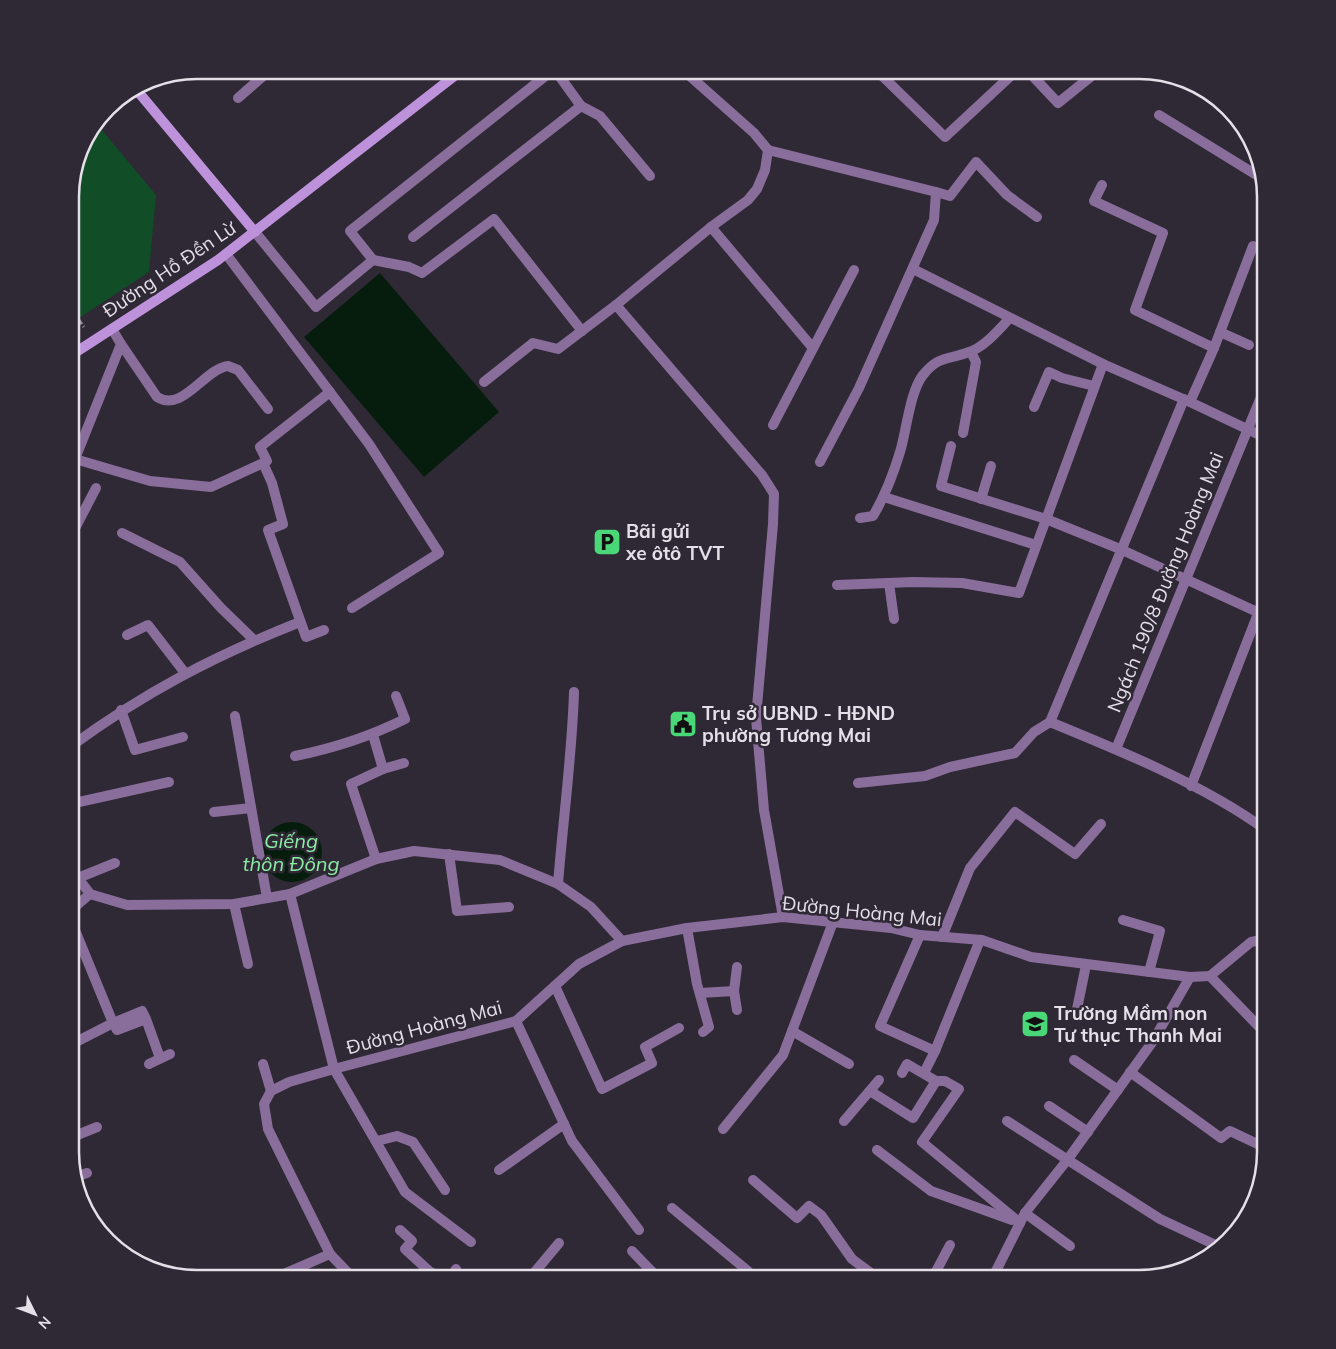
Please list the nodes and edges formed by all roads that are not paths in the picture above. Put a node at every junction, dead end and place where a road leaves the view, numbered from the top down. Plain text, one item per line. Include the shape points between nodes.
1 (260, 79) edge
2 (448, 79) edge
3 (543, 79) edge
4 (561, 79) edge
5 (693, 79) edge
6 (885, 79) edge
7 (1008, 79) edge
8 (1035, 79) edge
9 (1089, 79) edge
10 (140, 94) edge
11 (238, 98) dead end
12 (581, 106) junction
13 (1159, 115) dead end
14 (768, 150) junction
15 (1255, 174) edge
16 (650, 176) dead end
17 (1102, 185) dead end
18 (936, 192) junction
19 (1037, 217) dead end
20 (711, 227) junction
21 (255, 232) junction
22 (413, 237) dead end
23 (1253, 246) dead end
24 (226, 254) junction
25 (373, 260) junction
26 (912, 269) junction
27 (854, 270) dead end
28 (616, 306) junction
29 (1010, 318) junction
30 (112, 329) junction
31 (582, 331) junction
32 (1220, 332) junction
33 (121, 344) junction
34 (1249, 345) dead end
35 (812, 347) junction
36 (1214, 348) junction
37 (79, 350) edge
38 (971, 352) junction
39 (1103, 364) junction
40 (484, 382) dead end
41 (1094, 386) junction
42 (330, 392) junction
43 (1187, 400) junction
44 (1257, 406) edge
45 (1034, 407) dead end
46 (268, 409) dead end
47 (774, 425) dead end
48 (1247, 429) junction
49 (963, 433) dead end
50 (1257, 434) edge
51 (79, 445) edge
52 (951, 446) dead end
53 (79, 461) edge
54 (820, 462) dead end
55 (263, 463) junction
56 (991, 466) dead end
57 (96, 488) dead end
58 (884, 497) junction
59 (981, 499) junction
60 (860, 518) dead end
61 (1046, 519) junction
62 (79, 521) edge
63 (122, 532) dead end
64 (1036, 545) junction
65 (1120, 549) junction
66 (1185, 579) junction
67 (889, 583) junction
68 (837, 585) dead end
69 (352, 608) dead end
70 (1257, 612) edge
71 (894, 619) dead end
72 (300, 622) junction
73 (1257, 626) edge
74 (324, 630) dead end
75 (127, 635) dead end
76 (254, 640) junction
77 (185, 672) junction
78 (574, 692) dead end
79 (396, 696) dead end
80 (121, 710) junction
81 (236, 716) dead end
82 (1050, 722) junction
83 (373, 735) junction
84 (183, 737) dead end
85 (79, 740) edge
86 (1116, 749) junction
87 (295, 756) dead end
88 (404, 763) dead end
89 (383, 769) junction
90 (169, 782) dead end
91 (858, 783) dead end
92 (1191, 786) junction
93 (79, 802) edge
94 (251, 808) junction
95 (214, 812) dead end
96 (1101, 824) dead end
97 (1257, 824) edge
98 (449, 854) junction
99 (376, 859) junction
100 (115, 863) dead end
101 (79, 878) edge
102 (79, 879) edge
103 (558, 884) junction
104 (90, 894) junction
105 (290, 894) junction
106 (267, 898) junction
107 (79, 903) edge
108 (234, 904) junction
109 (508, 907) dead end
110 (783, 917) junction
111 (1123, 920) dead end
112 (833, 922) junction
113 (687, 928) junction
114 (920, 935) junction
115 (942, 937) junction
116 (79, 939) edge
117 (622, 940) junction
118 (980, 940) junction
119 (1257, 941) edge
120 (248, 964) dead end
121 (1086, 965) junction
122 (737, 967) dead end
123 (1149, 972) junction
124 (1190, 976) junction
125 (1210, 976) junction
126 (555, 986) junction
127 (734, 991) junction
128 (700, 993) junction
129 (1077, 1009) dead end
130 (737, 1010) dead end
131 (516, 1021) junction
132 (114, 1023) junction
133 (1257, 1025) edge
134 (679, 1028) dead end
135 (792, 1031) junction
136 (703, 1032) dead end
137 (79, 1040) edge
138 (935, 1051) junction
139 (170, 1054) dead end
140 (160, 1058) junction
141 (1074, 1060) dead end
142 (149, 1064) dead end
143 (263, 1064) dead end
144 (849, 1064) dead end
145 (334, 1069) junction
146 (1130, 1072) junction
147 (902, 1073) dead end
148 (924, 1073) junction
149 (879, 1080) dead end
150 (936, 1081) junction
151 (1118, 1090) junction
152 (870, 1091) junction
153 (271, 1092) junction
154 (1049, 1106) dead end
155 (844, 1121) dead end
156 (1007, 1121) dead end
157 (564, 1124) junction
158 (97, 1127) dead end
159 (723, 1129) dead end
160 (1088, 1132) junction
161 (79, 1134) edge
162 (377, 1141) junction
163 (1257, 1144) edge
164 (877, 1150) dead end
165 (1068, 1159) junction
166 (499, 1170) dead end
167 (87, 1173) dead end
168 (81, 1175) edge
169 (753, 1180) dead end
170 (445, 1190) dead end
171 (672, 1208) dead end
172 (1022, 1218) junction
173 (400, 1230) dead end
174 (639, 1230) dead end
175 (471, 1242) dead end
176 (559, 1243) dead end
177 (1213, 1244) edge
178 (950, 1245) dead end
179 (1070, 1246) dead end
180 (632, 1251) dead end
181 (330, 1254) junction
182 (293, 1270) edge
183 (345, 1270) edge
184 (428, 1270) edge
185 (536, 1270) edge
186 (650, 1270) edge
187 (747, 1270) edge
188 (867, 1270) edge
189 (937, 1270) edge
190 (996, 1270) edge

1 - 11 street
2 - 21 street
3 - 25 street via 350,231
4 - 12 street
5 - 14 street via 754,133
6 - 7 street via 945,137
8 - 9 street via 1058,103
10 - 21 street, Đường Hồ Đền Lừ
12 - 16 street via 600,116
12 - 22 street
13 - 15 street
14 - 18 street
14 - 20 street via 765,170 757,189 748,200
17 - 36 street via 1094,201 1163,233 1135,310
18 - 19 street via 950,196 976,162 1006,196
18 - 26 street via 934,220
20 - 28 street
20 - 35 street
21 - 24 street, Đường Hồ Đền Lừ
21 - 25 street via 316,307
23 - 32 street
24 - 30 street, Đường Hồ Đền Lừ
24 - 42 street
25 - 31 street via 422,273 494,219
26 - 29 street
26 - 54 street via 859,388
27 - 35 street
28 - 31 street
28 - 110 street via 762,475 774,494 756,718 764,810
29 - 38 street via 990,339
29 - 39 street
30 - 33 street
30 - 37 street, Đường Hồ Đền Lừ
31 - 40 street via 558,349 533,343
32 - 34 street
32 - 36 street
33 - 46 street via 163,401 175,400 228,366 238,370
33 - 51 street
35 - 47 street
36 - 43 street
38 - 49 street via 976,362
38 - 58 street via 943,358 922,376
39 - 41 street
39 - 43 street
41 - 45 street via 1049,372
41 - 61 street
42 - 55 street via 260,447 267,461
42 - 69 street via 370,444 439,553
43 - 48 street
43 - 65 street
44 - 48 street, Ngách 190/8 Đường Hoàng Mai
48 - 50 street
48 - 66 street, Ngách 190/8 Đường Hoàng Mai
52 - 59 street via 942,486
53 - 55 street via 150,481 211,487
55 - 72 street via 283,524 268,530
56 - 59 street
57 - 62 street
58 - 60 street via 873,516
58 - 64 street
59 - 61 street
61 - 64 street
61 - 65 street
63 - 76 street via 180,562
64 - 67 street via 1019,593 962,583
65 - 66 street
65 - 82 street
66 - 70 street
66 - 86 street, Ngách 190/8 Đường Hoàng Mai
67 - 68 street
67 - 71 street
72 - 74 street via 306,637
72 - 76 street
73 - 92 street
75 - 77 street via 148,625
76 - 77 street
77 - 80 street
78 - 103 street via 572,751
79 - 83 street via 405,719
80 - 84 street via 135,750
80 - 85 street
81 - 94 street
82 - 86 street
82 - 91 street via 1034,732 1015,753 950,767 925,776
83 - 87 street via 336,748
83 - 89 street
86 - 92 street
88 - 89 street
89 - 99 street via 352,784
90 - 93 street
92 - 97 street
94 - 95 street
94 - 106 street
96 - 115 street via 1075,854 1015,812 970,868
98 - 99 street via 414,851
98 - 103 street via 500,860
98 - 109 street via 457,911
99 - 105 street
100 - 101 street
102 - 104 street
103 - 117 street via 591,907
104 - 107 street
104 - 108 street via 127,906
105 - 106 street
105 - 145 street
106 - 108 street
108 - 120 street
110 - 112 street, Đường Hoàng Mai
110 - 113 street, Đường Hoàng Mai
111 - 123 street via 1160,931
112 - 114 street, Đường Hoàng Mai
112 - 135 street
113 - 117 street, Đường Hoàng Mai
113 - 128 street
114 - 115 street, Đường Hoàng Mai
114 - 138 street via 880,1026
115 - 118 street, Đường Hoàng Mai
116 - 132 street
117 - 126 street, Đường Hoàng Mai via 579,964
118 - 121 street, Đường Hoàng Mai via 1031,957
118 - 138 street
119 - 125 street via 1251,942
121 - 123 street, Đường Hoàng Mai
121 - 129 street
122 - 127 street
123 - 124 street, Đường Hoàng Mai
124 - 125 street, Đường Hoàng Mai
124 - 146 street via 1153,1041
125 - 133 street
126 - 131 street, Đường Hoàng Mai
126 - 134 street via 602,1089 652,1063 645,1047
127 - 128 street
127 - 130 street
128 - 136 street via 709,1027
131 - 145 street, Đường Hoàng Mai
131 - 157 street
132 - 137 street
132 - 140 street via 117,1030 146,1019
135 - 144 street
135 - 159 street via 783,1054
138 - 148 street
139 - 140 street
140 - 142 street
141 - 151 street
143 - 153 street
145 - 153 street, Đường Hoàng Mai via 290,1082
145 - 162 street
146 - 151 street
146 - 163 street via 1221,1138 1230,1131
147 - 148 street via 907,1064
148 - 150 street
149 - 152 street
150 - 152 street via 913,1118
150 - 172 street via 944,1081 959,1089 922,1142
151 - 160 street
152 - 155 street
153 - 181 street via 264,1104 268,1129
154 - 160 street
156 - 165 street
157 - 166 street
157 - 174 street via 572,1141
158 - 161 street
160 - 165 street
162 - 170 street via 397,1136 414,1142
162 - 175 street via 405,1192
164 - 172 street via 932,1191
165 - 172 street
165 - 177 street via 1160,1219
167 - 168 street
169 - 188 street via 797,1218 809,1206 821,1215 852,1259
171 - 187 street
172 - 179 street
172 - 190 street
173 - 184 street via 412,1241 405,1249
176 - 185 street
178 - 189 street
180 - 186 street
181 - 182 street
181 - 183 street

